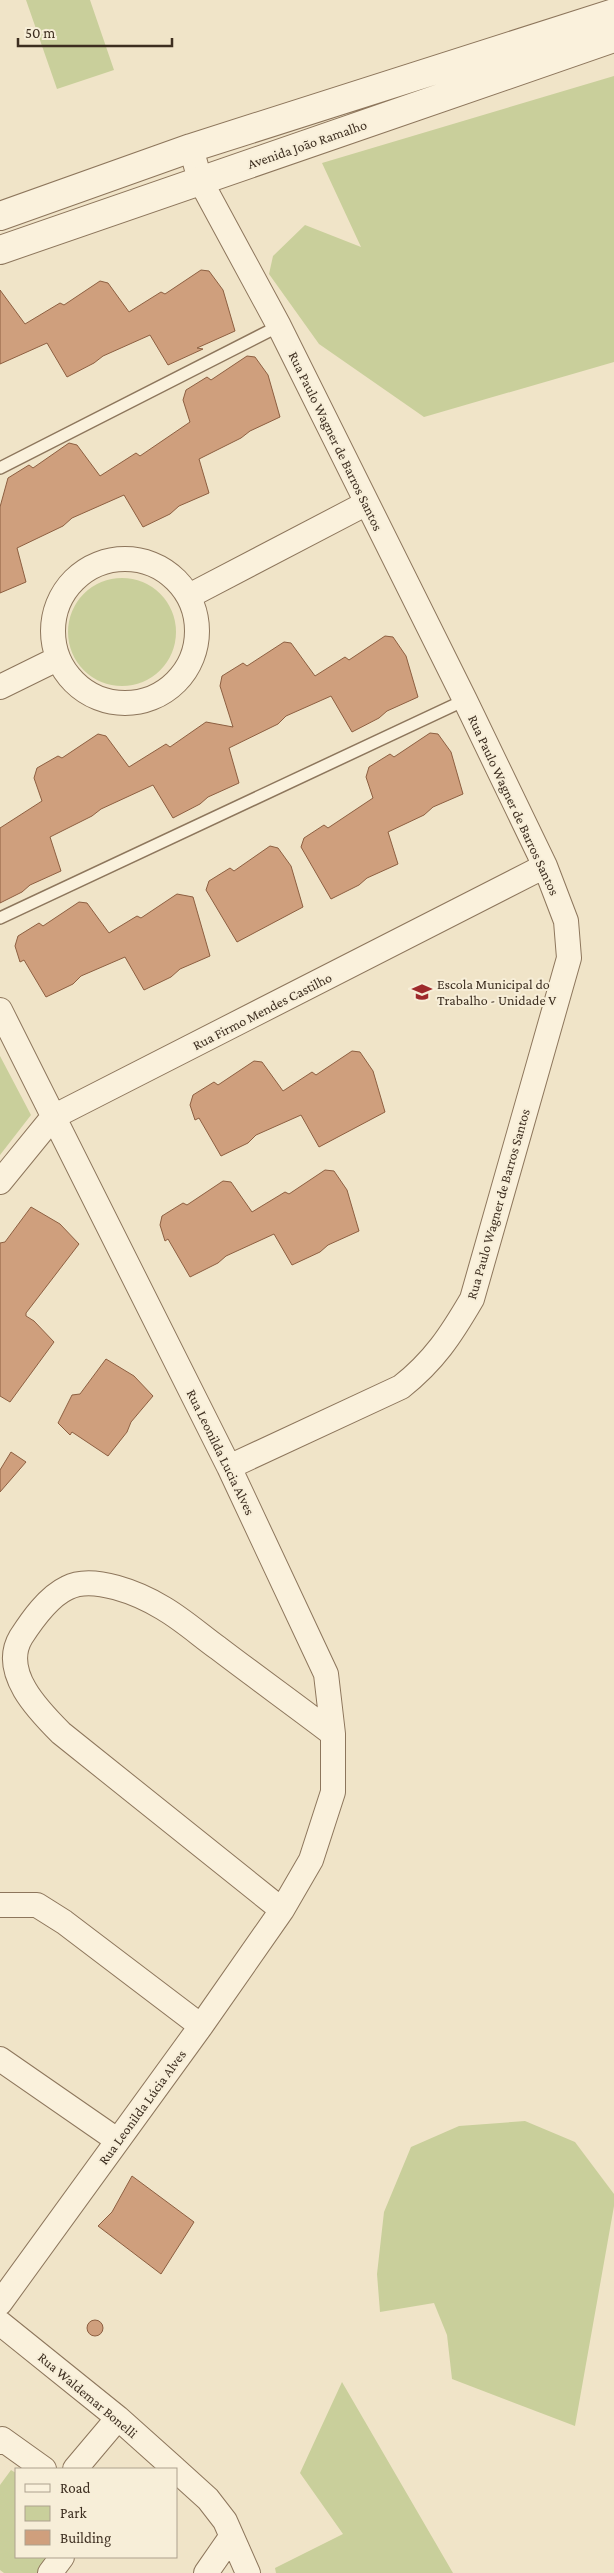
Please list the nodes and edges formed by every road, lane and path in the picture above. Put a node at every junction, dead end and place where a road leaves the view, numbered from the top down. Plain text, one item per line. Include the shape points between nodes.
1 (614, 13) edge
2 (614, 38) edge
3 (191, 148) junction
4 (200, 180) junction
5 (0, 216) edge
6 (0, 250) edge
7 (279, 326) junction
8 (0, 468) edge
9 (367, 503) junction
10 (189, 596) junction
11 (57, 659) junction
12 (0, 688) edge
13 (466, 700) junction
14 (545, 866) junction
15 (0, 918) edge
16 (0, 1010) edge
17 (53, 1117) junction
18 (0, 1182) edge
19 (229, 1467) junction
20 (333, 1734) junction
21 (0, 1905) edge
22 (282, 1910) junction
23 (201, 2026) junction
24 (0, 2059) edge
25 (117, 2140) junction
26 (8, 2274) edge
27 (0, 2303) edge
28 (0, 2323) edge
29 (118, 2418) junction
30 (0, 2442) edge
31 (43, 2468) edge
32 (76, 2468) edge
33 (174, 2468) edge
34 (178, 2472) edge
35 (231, 2537) junction
36 (61, 2558) edge
37 (50, 2573) edge
38 (206, 2573) edge
39 (248, 2573) edge

1 - 3 street
2 - 4 street, Avenida João Ramalho
3 - 4 street, Rua Paulo Wagner de Barros Santos
3 - 5 street
4 - 6 street, Avenida João Ramalho
4 - 7 street, Rua Paulo Wagner de Barros Santos
7 - 8 lane
7 - 9 street, Rua Paulo Wagner de Barros Santos
9 - 10 street
9 - 13 street, Rua Paulo Wagner de Barros Santos
10 - 11 street via 173,576 152,563 128,558 104,560 82,571 64,589 54,611 52,635
10 - 11 street via 197,621 196,647 186,671 168,690 144,701 118,704 93,696 72,681
11 - 12 street
13 - 14 street, Rua Paulo Wagner de Barros Santos
13 - 15 lane
14 - 17 street, Rua Firmo Mendes Castilho
14 - 19 street, Rua Paulo Wagner de Barros Santos via 566,921 569,958 472,1299 446,1343 424,1369 401,1387
16 - 17 street, Rua Leonilda Lucia Alves
17 - 18 street, Rua Firmo Mendes Castilho
17 - 19 street, Rua Leonilda Lucia Alves
19 - 20 street, Rua Leonilda Lucia Alves via 326,1674
20 - 22 street, Rua Leonilda Lucia Alves via 333,1792 311,1860
20 - 22 street via 164,1608 120,1587 92,1583 67,1587 48,1602 19,1639 14,1658 21,1687 36,1708 61,1733
21 - 23 street via 37,1905
22 - 23 street, Rua Leonilda Lúcia Alves
23 - 25 street, Rua Leonilda Lúcia Alves
24 - 25 street
25 - 26 street, Rua Leonilda Lúcia Alves
26 - 27 street, Rua Leonilda Lúcia Alves
28 - 29 street, Rua Waldemar Bonelli
29 - 32 street
29 - 33 street, Rua Waldemar Bonelli
30 - 31 street via 2,2440
34 - 35 street, Rua Waldemar Bonelli via 208,2499 225,2522
35 - 38 street
35 - 39 street, Rua Waldemar Bonelli
36 - 37 street

